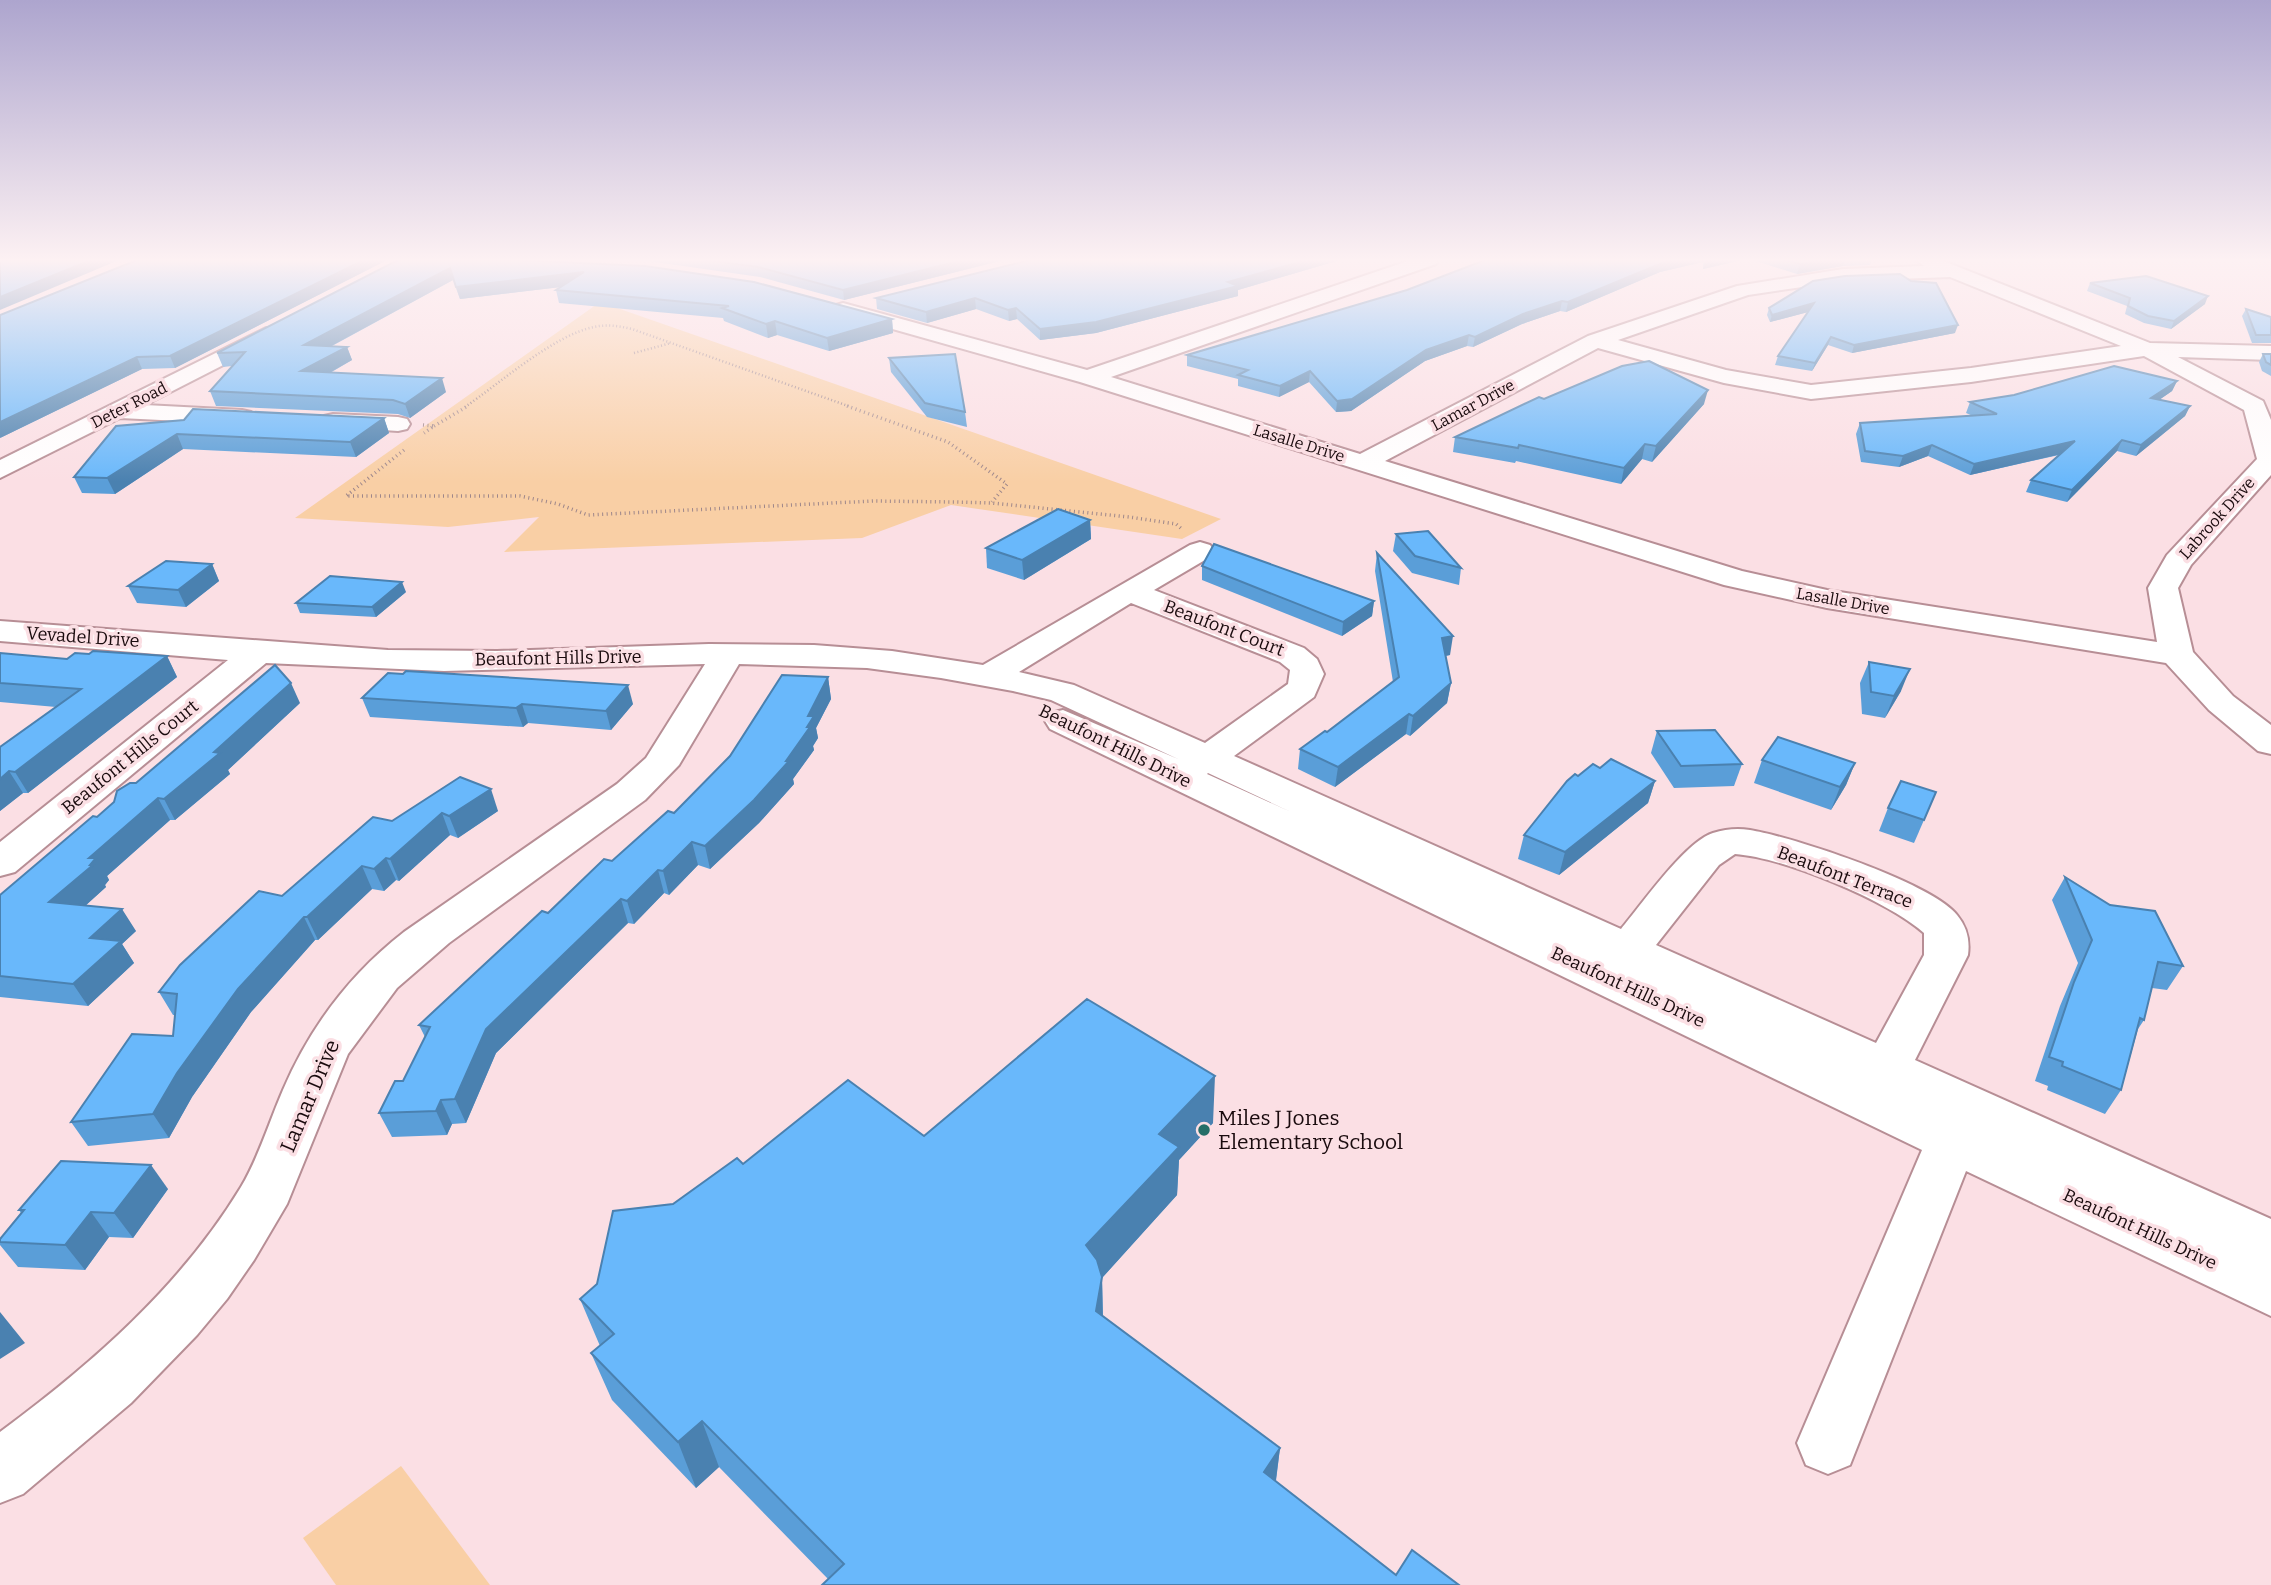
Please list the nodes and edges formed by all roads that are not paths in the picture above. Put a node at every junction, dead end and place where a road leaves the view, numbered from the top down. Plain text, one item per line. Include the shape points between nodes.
1 (265, 334) edge
2 (934, 334) edge
3 (1213, 334) edge
4 (1616, 334) edge
5 (2109, 334) edge
6 (1596, 341) junction
7 (2147, 349) junction
8 (2271, 353) edge
9 (1088, 377) junction
10 (118, 411) junction
11 (272, 418) edge
12 (314, 420) edge
13 (398, 424) road end
14 (1363, 463) junction
15 (0, 470) edge
16 (1200, 551) road end
17 (1129, 591) junction
18 (0, 631) edge
19 (167, 643) joint
20 (260, 651) junction
21 (727, 655) junction
22 (2177, 655) junction
23 (989, 676) junction
24 (2271, 744) edge
25 (1192, 767) junction
26 (0, 863) edge
27 (1617, 964) junction
28 (1877, 1085) junction
29 (1962, 1124) junction
30 (2270, 1275) edge
31 (1828, 1443) dead end
32 (0, 1471) edge

1 - 10 street, Deter Road
2 - 9 street, Lasalle Drive
3 - 9 street
4 - 6 street, Lamar Drive
5 - 7 street, Labrook Drive
6 - 7 street via 1724,376 1811,392
6 - 14 street, Lamar Drive
7 - 8 street
7 - 22 street, Labrook Drive via 2255,406 2270,460 2178,561 2163,588
9 - 14 street, Lasalle Drive
10 - 11 street
10 - 15 street, Deter Road
12 - 13 street
14 - 22 street, Lasalle Drive via 1757,584
16 - 17 street
17 - 23 street
17 - 25 street, Beaufont Court via 1292,655 1308,669 1302,690
18 - 19 street, Vevadel Drive
19 - 20 street, Beaufont Hills Drive
20 - 21 street, Beaufont Hills Drive via 442,661
20 - 26 street, Beaufont Hills Court
21 - 23 street, Beaufont Hills Drive via 865,658
21 - 32 street, Lamar Drive via 660,765 631,792 408,951 371,987 341,1026 316,1071 280,1165 219,1264 113,1381
22 - 24 street, Labrook Drive via 2221,703
23 - 25 street, Beaufont Hills Drive via 1035,707
25 - 27 street, Beaufont Hills Drive
27 - 28 street, Beaufont Hills Drive
27 - 28 street, Beaufont Terrace via 1705,856 1716,846 1734,841 1777,850 1898,895 1941,923 1949,940 1946,955
28 - 29 street, Beaufont Hills Drive
29 - 30 street, Beaufont Hills Drive
29 - 31 street

